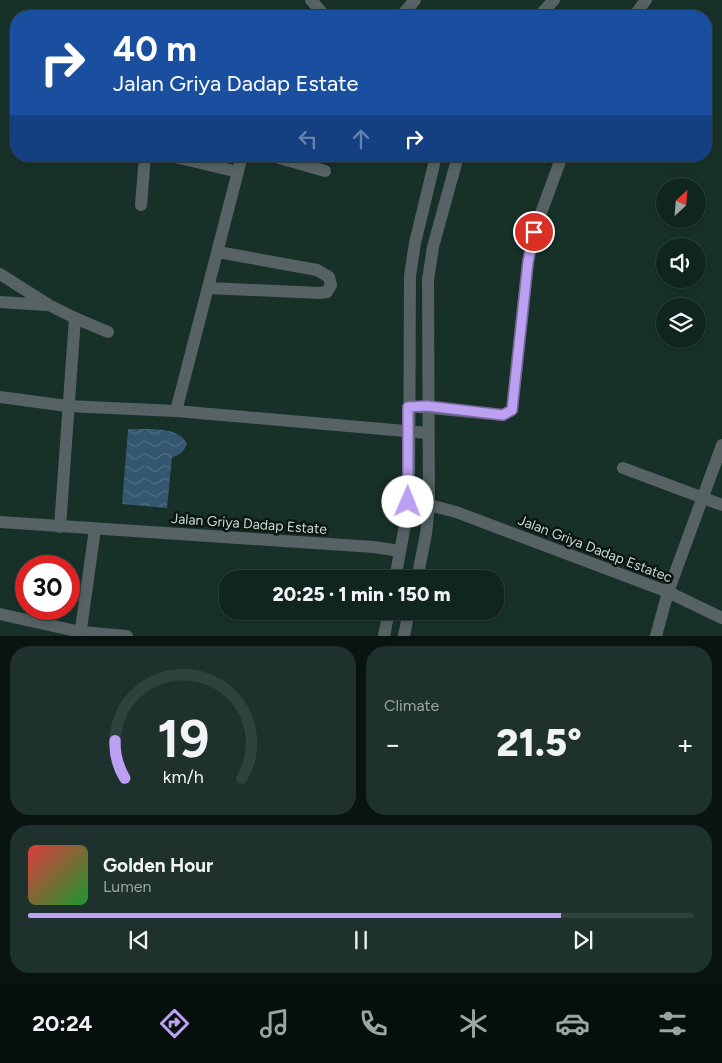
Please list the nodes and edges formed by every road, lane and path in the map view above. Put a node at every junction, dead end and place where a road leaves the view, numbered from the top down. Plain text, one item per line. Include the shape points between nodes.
1 (312, 0) edge
2 (415, 0) edge
3 (554, 0) edge
4 (321, 10) edge
5 (406, 10) edge
6 (545, 10) edge
7 (145, 162) edge
8 (196, 162) edge
9 (240, 162) edge
10 (293, 162) edge
11 (435, 162) edge
12 (456, 162) edge
13 (560, 162) edge
14 (325, 171) dead end
15 (238, 172) junction
16 (141, 205) dead end
17 (218, 252) junction
18 (0, 274) edge
19 (208, 288) junction
20 (0, 302) edge
21 (49, 305) junction
22 (75, 318) junction
23 (108, 332) dead end
24 (0, 397) edge
25 (67, 406) junction
26 (427, 406) junction
27 (408, 407) junction
28 (176, 411) junction
29 (410, 431) junction
30 (428, 433) junction
31 (722, 445) edge
32 (623, 468) dead end
33 (703, 498) junction
34 (408, 502) junction
35 (429, 505) junction
36 (722, 505) edge
37 (0, 522) edge
38 (60, 527) junction
39 (95, 529) junction
40 (400, 551) junction
41 (397, 570) edge
42 (419, 570) edge
43 (668, 592) junction
44 (0, 614) edge
45 (722, 618) edge
46 (387, 620) edge
47 (407, 620) edge
48 (81, 634) edge
49 (127, 636) edge
50 (384, 636) edge
51 (404, 636) edge
52 (656, 636) edge

1 - 4 street
2 - 5 street
3 - 6 street
7 - 16 street
8 - 15 street
9 - 15 street
10 - 14 street
11 - 27 street via 410,276
12 - 26 street via 433,247 428,280
13 - 26 street via 534,232 528,262 512,410 503,415
15 - 17 street
17 - 19 street
17 - 19 street via 317,270 329,277 331,285 327,292 320,294
18 - 21 street
19 - 28 street
20 - 21 street
21 - 22 street
22 - 23 street
22 - 25 street
24 - 25 street
25 - 28 street
25 - 38 street
26 - 27 street
26 - 30 street
27 - 29 street
28 - 29 street
29 - 30 street
29 - 34 street
30 - 35 street
31 - 33 street
32 - 33 street
33 - 36 street
33 - 43 street
34 - 35 street
34 - 40 street
35 - 42 street
35 - 43 street, Jalan Griya Dadap Estatec via 456,512
37 - 38 street, Jalan Griya Dadap Estate
38 - 39 street, Jalan Griya Dadap Estate
39 - 40 street, Jalan Griya Dadap Estate
39 - 48 street
40 - 41 street
43 - 45 street, Jalan Griya Dadap Estatec
43 - 52 street
44 - 48 street
46 - 50 street
47 - 51 street
48 - 49 street

